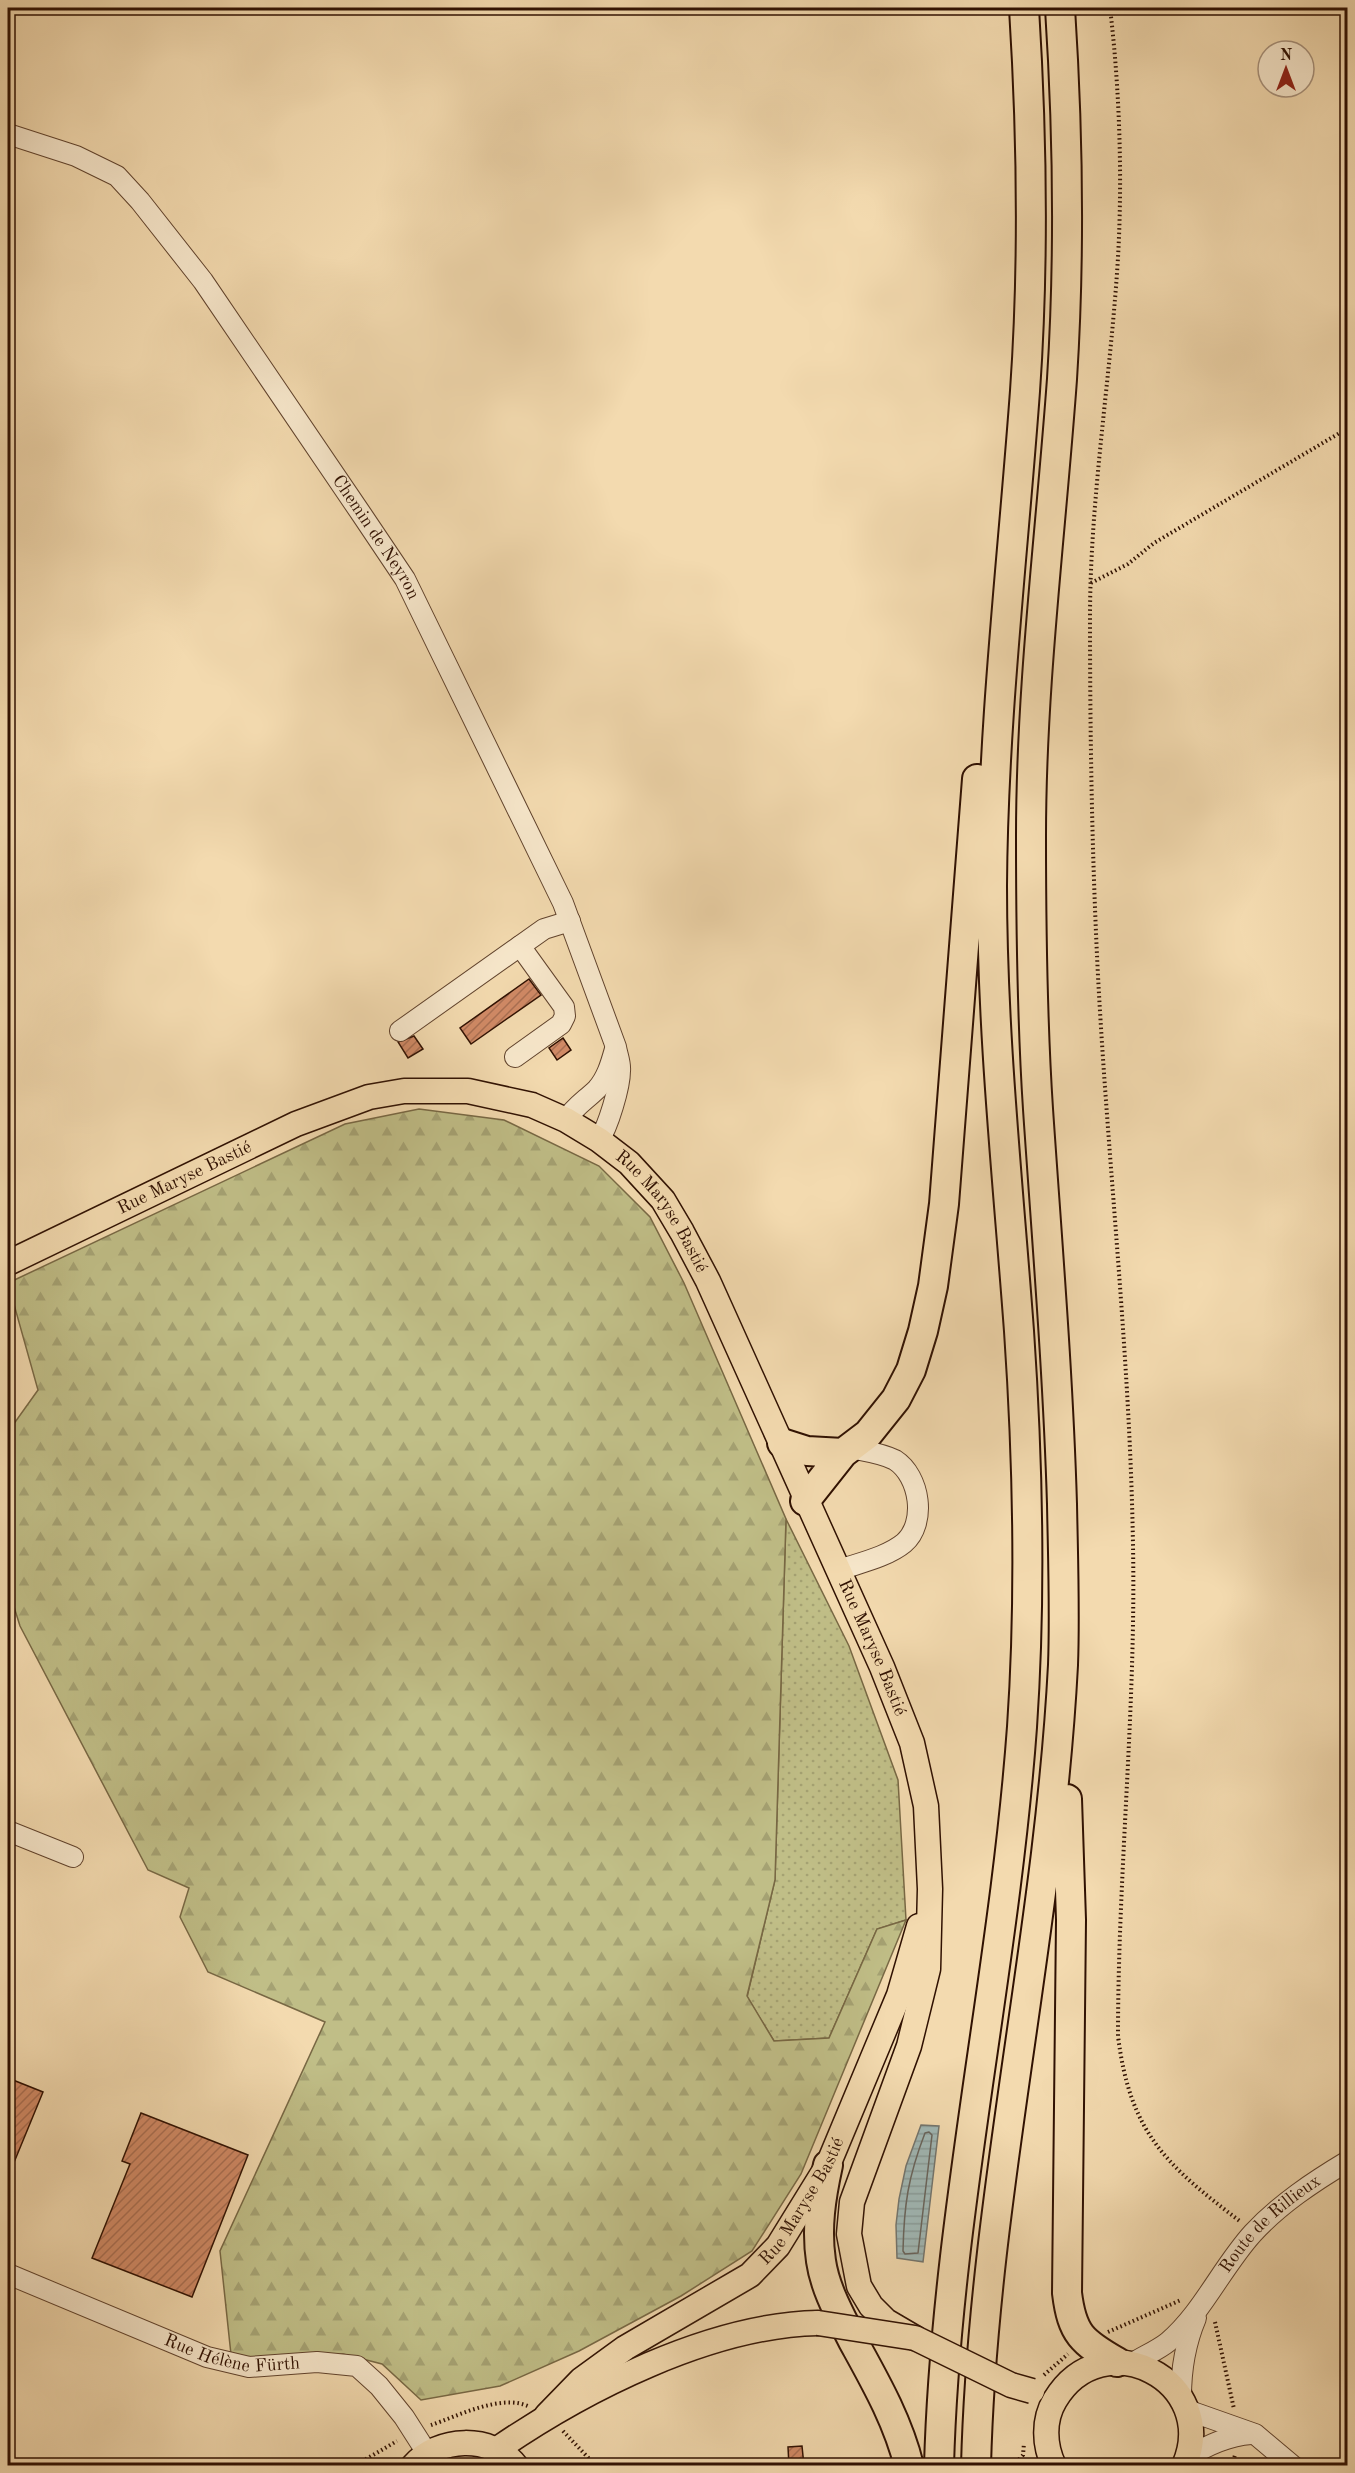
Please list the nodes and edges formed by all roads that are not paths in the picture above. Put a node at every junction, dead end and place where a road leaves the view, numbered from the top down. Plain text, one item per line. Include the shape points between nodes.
1 (1024, 8) edge
2 (1060, 8) edge
3 (8, 134) edge
4 (1006, 622) junction
5 (566, 912) junction
6 (520, 946) junction
7 (400, 1031) dead end
8 (616, 1047) junction
9 (515, 1057) dead end
10 (566, 1120) junction
11 (599, 1140) junction
12 (8, 1263) edge
13 (782, 1443) junction
14 (846, 1450) junction
15 (805, 1501) junction
16 (839, 1570) junction
17 (1063, 1661) junction
18 (8, 1831) edge
19 (73, 1857) dead end
20 (930, 1889) junction
21 (1347, 2161) edge
22 (828, 2165) junction
23 (8, 2274) edge
24 (1204, 2299) junction
25 (915, 2338) junction
26 (1125, 2362) junction
27 (1063, 2387) junction
28 (1184, 2404) junction
29 (547, 2415) junction
30 (1243, 2432) junction
31 (496, 2450) junction
32 (420, 2459) edge
33 (1185, 2463) edge
34 (516, 2466) edge
35 (909, 2466) edge
36 (939, 2466) edge
37 (976, 2466) edge
38 (1054, 2466) edge
39 (1293, 2466) edge

1 - 4 highway via 1031,147 1029,265 1025,384
2 - 17 highway via 1067,255 1062,377 1037,686 1031,840 1037,1100 1060,1442
3 - 5 street, Chemin de Neyron via 76,156 117,177 203,281 405,579
4 - 14 highway via 987,646 950,1134 933,1286 917,1352 904,1385 883,1417
4 - 36 highway via 994,797 994,988 1019,1331 1026,1659 1015,1810 952,2284
5 - 6 street
5 - 8 street, Chemin de Neyron
6 - 7 street
6 - 9 street via 564,1007 565,1016 561,1024
8 - 10 street via 598,1088
8 - 11 street, Chemin de Neyron via 621,1068 619,1081 606,1131
10 - 11 main road, Rue Maryse Bastié
10 - 12 main road, Rue Maryse Bastié via 532,1105 468,1091 404,1090 369,1097 296,1124
11 - 13 main road, Rue Maryse Bastié via 629,1163 663,1200 708,1281
13 - 14 highway via 807,1451
13 - 15 main road, Rue Maryse Bastié
14 - 15 highway
14 - 16 street via 896,1461 912,1480 918,1502 916,1523 904,1543
15 - 16 main road, Rue Maryse Bastié
16 - 20 main road, Rue Maryse Bastié via 912,1743 926,1806
17 - 26 highway via 1071,1920 1067,2293 1079,2336 1093,2348
17 - 37 highway via 1042,1895 987,2292
18 - 19 street
20 - 22 main road, Rue Maryse Bastié via 899,1995
20 - 25 main road, Rue Maryse Bastié via 928,1969 909,2046 852,2202 849,2234 859,2286 871,2306
21 - 24 street, Route de Rillieux via 1283,2204 1254,2232
22 - 29 main road, Rue Maryse Bastié via 778,2246 750,2275 625,2348 581,2380
22 - 35 highway via 819,2220 821,2263 838,2312 890,2409
23 - 32 street, Rue Hélène Fürth via 207,2357 249,2367 317,2362 357,2366 398,2409
24 - 26 street via 1167,2343
24 - 28 street via 1189,2333 1182,2368
25 - 27 main road, bridge via 1011,2385 1032,2391
25 - 29 main road, bridge via 818,2323 763,2327 708,2343 633,2373
26 - 27 main road via 1097,2365 1078,2373
26 - 28 main road via 1160,2375
27 - 38 main road via 1050,2408 1046,2431 1048,2454
28 - 30 street
28 - 33 main road via 1190,2426
29 - 31 main road
30 - 33 street via 1206,2446
30 - 39 street
31 - 32 main road via 462,2442 444,2445
31 - 34 main road

